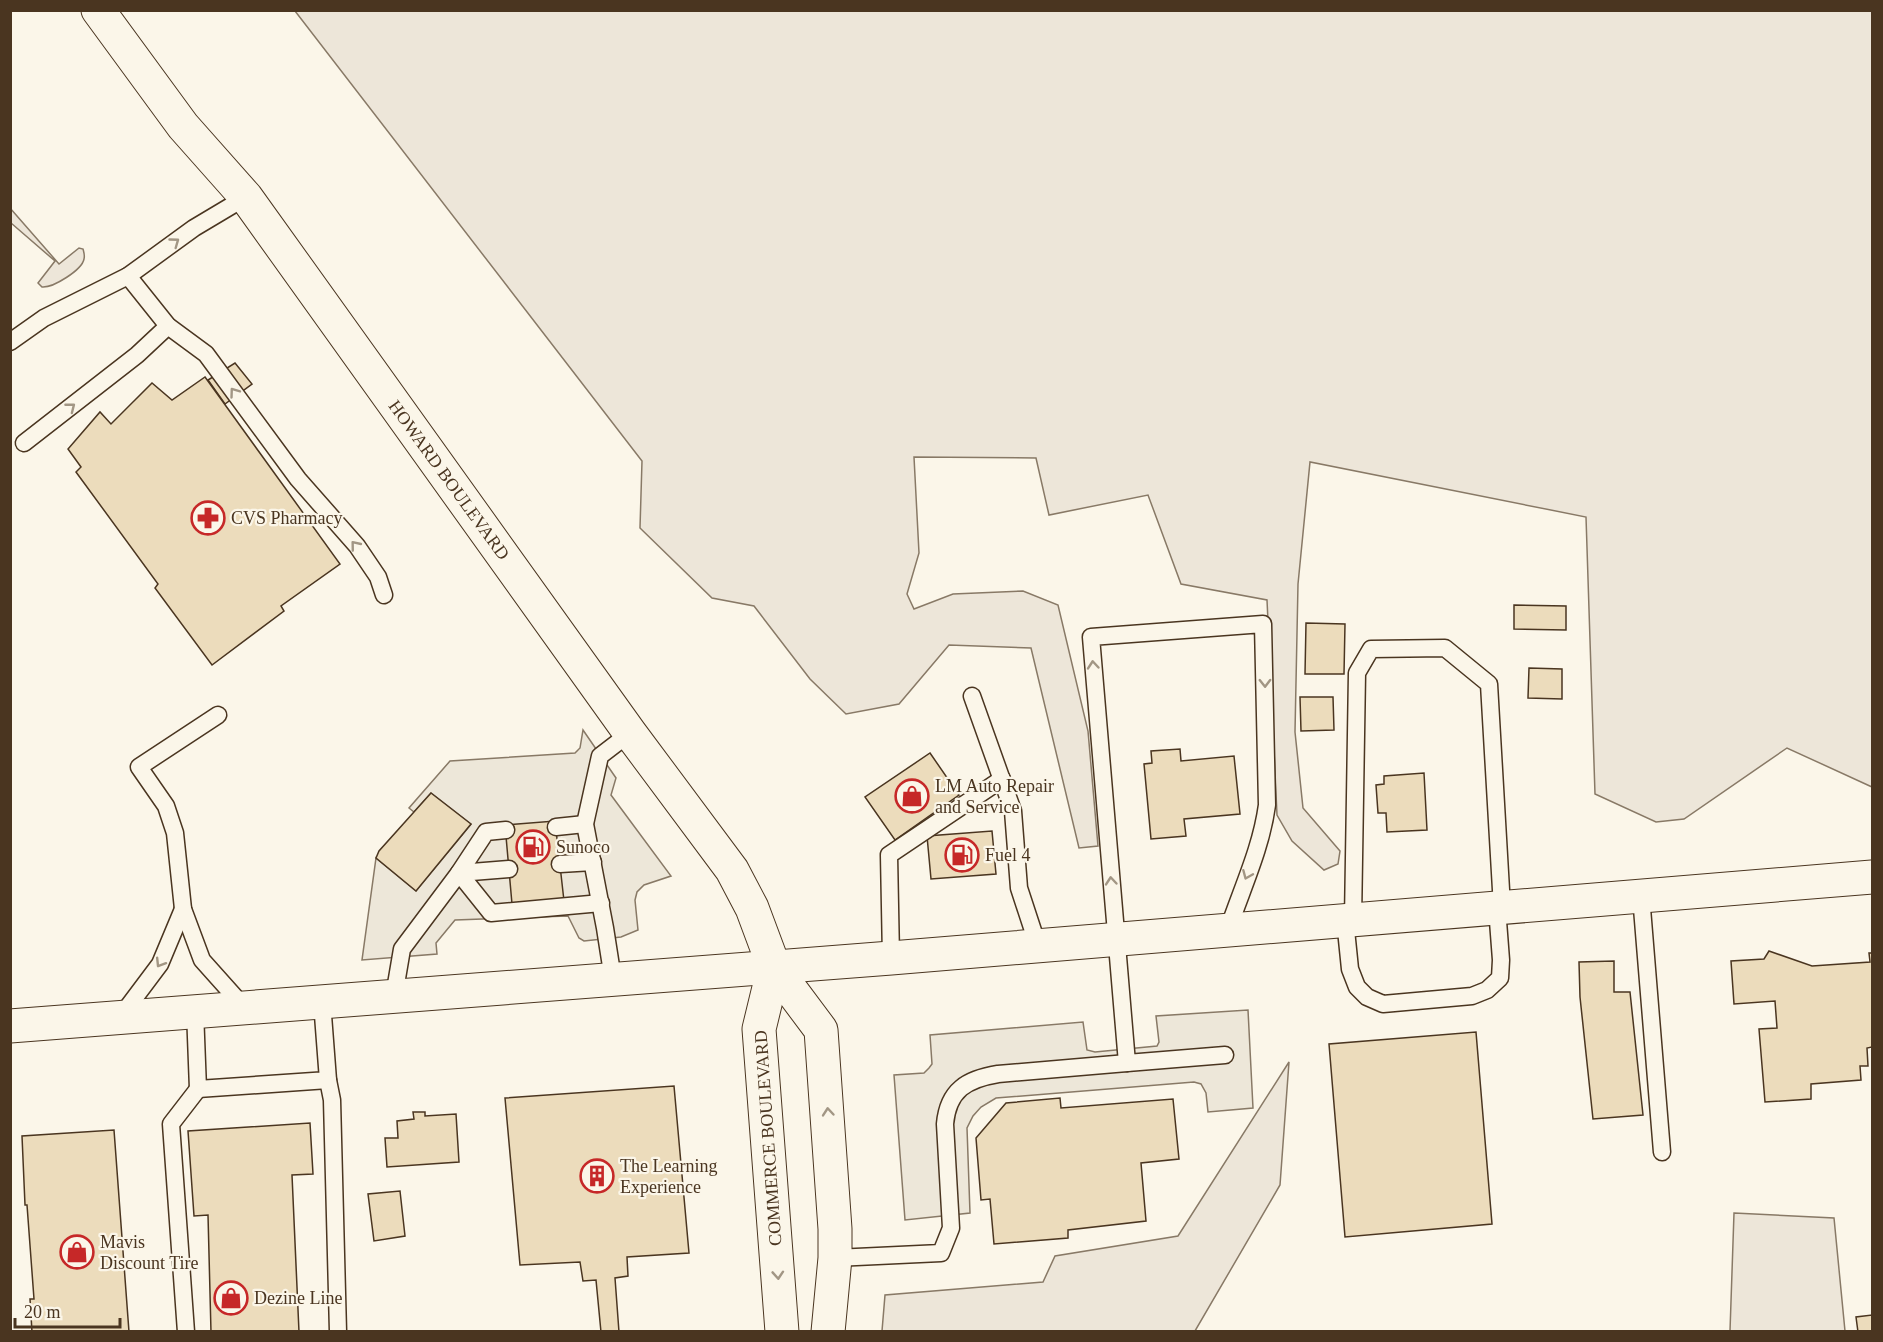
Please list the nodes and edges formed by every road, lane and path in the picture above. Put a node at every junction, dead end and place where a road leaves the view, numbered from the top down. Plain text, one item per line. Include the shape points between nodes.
1 (98, 10) edge
2 (246, 197) junction
3 (128, 276) junction
4 (168, 326) junction
5 (10, 342) edge
6 (24, 443) dead end
7 (384, 595) dead end
8 (972, 696) dead end
9 (218, 715) dead end
10 (630, 732) junction
11 (1002, 779) junction
12 (585, 824) junction
13 (556, 827) dead end
14 (506, 830) dead end
15 (593, 862) junction
16 (560, 864) dead end
17 (509, 869) dead end
18 (459, 873) junction
19 (1872, 877) edge
20 (1641, 896) junction
21 (601, 903) junction
22 (1500, 907) junction
23 (183, 909) junction
24 (1349, 920) junction
25 (1228, 930) junction
26 (1116, 939) junction
27 (1038, 946) junction
28 (891, 958) junction
29 (774, 967) junction
30 (613, 979) junction
31 (394, 996) junction
32 (322, 1002) junction
33 (244, 1008) junction
34 (195, 1011) junction
35 (120, 1017) junction
36 (10, 1026) edge
37 (1225, 1055) dead end
38 (1127, 1063) junction
39 (328, 1080) junction
40 (198, 1089) junction
41 (1662, 1152) dead end
42 (835, 1258) junction
43 (186, 1332) edge
44 (338, 1332) edge
45 (782, 1332) edge
46 (828, 1332) edge

1 - 2 main road, HOWARD BOULEVARD via 183,126
3 -> 2 lane via 194,228
2 - 10 main road, HOWARD BOULEVARD
3 - 4 lane
3 - 5 lane via 45,318
6 -> 4 lane
7 -> 4 lane via 378,577 357,546 298,479 206,354
8 - 11 lane
9 - 23 lane via 139,767 166,806 175,833
10 - 12 lane via 600,756
10 - 29 main road, HOWARD BOULEVARD via 732,870 752,908
11 - 27 lane via 1013,811 1019,888
11 - 28 lane via 889,855
12 - 13 lane
12 - 15 lane
14 - 18 lane via 486,832
15 - 16 lane
15 - 21 lane
17 - 18 lane
18 - 21 lane via 491,913
18 - 31 lane via 402,949
19 - 20 main road
20 - 22 main road
20 - 41 lane
21 - 30 lane
22 - 24 main road
22 - 24 lane via 1500,978 1487,990 1472,996 1383,1004 1357,987 1350,969
22 - 24 lane via 1489,684 1445,648 1371,649 1357,673
23 - 33 lane via 202,960
23 -> 35 lane via 160,964
24 - 25 main road
25 - 26 main road
26 -> 25 lane via 1091,637 1263,624 1267,805 1256,855
26 - 27 main road
26 - 38 lane
27 - 28 main road
28 - 29 main road
29 - 30 main road
42 -> 29 main road via 833,1170 821,1030
29 -> 45 main road, COMMERCE BOULEVARD via 759,1029
30 - 31 main road
31 - 32 main road
32 - 33 main road
32 - 39 lane
33 - 34 main road
34 - 35 main road
34 - 40 lane
35 - 36 main road
37 - 38 lane
38 - 42 lane via 998,1074 969,1082 959,1089 946,1111 951,1228 941,1253
39 - 40 lane
39 - 44 lane via 332,1100
40 - 43 lane via 171,1124
42 - 46 main road

